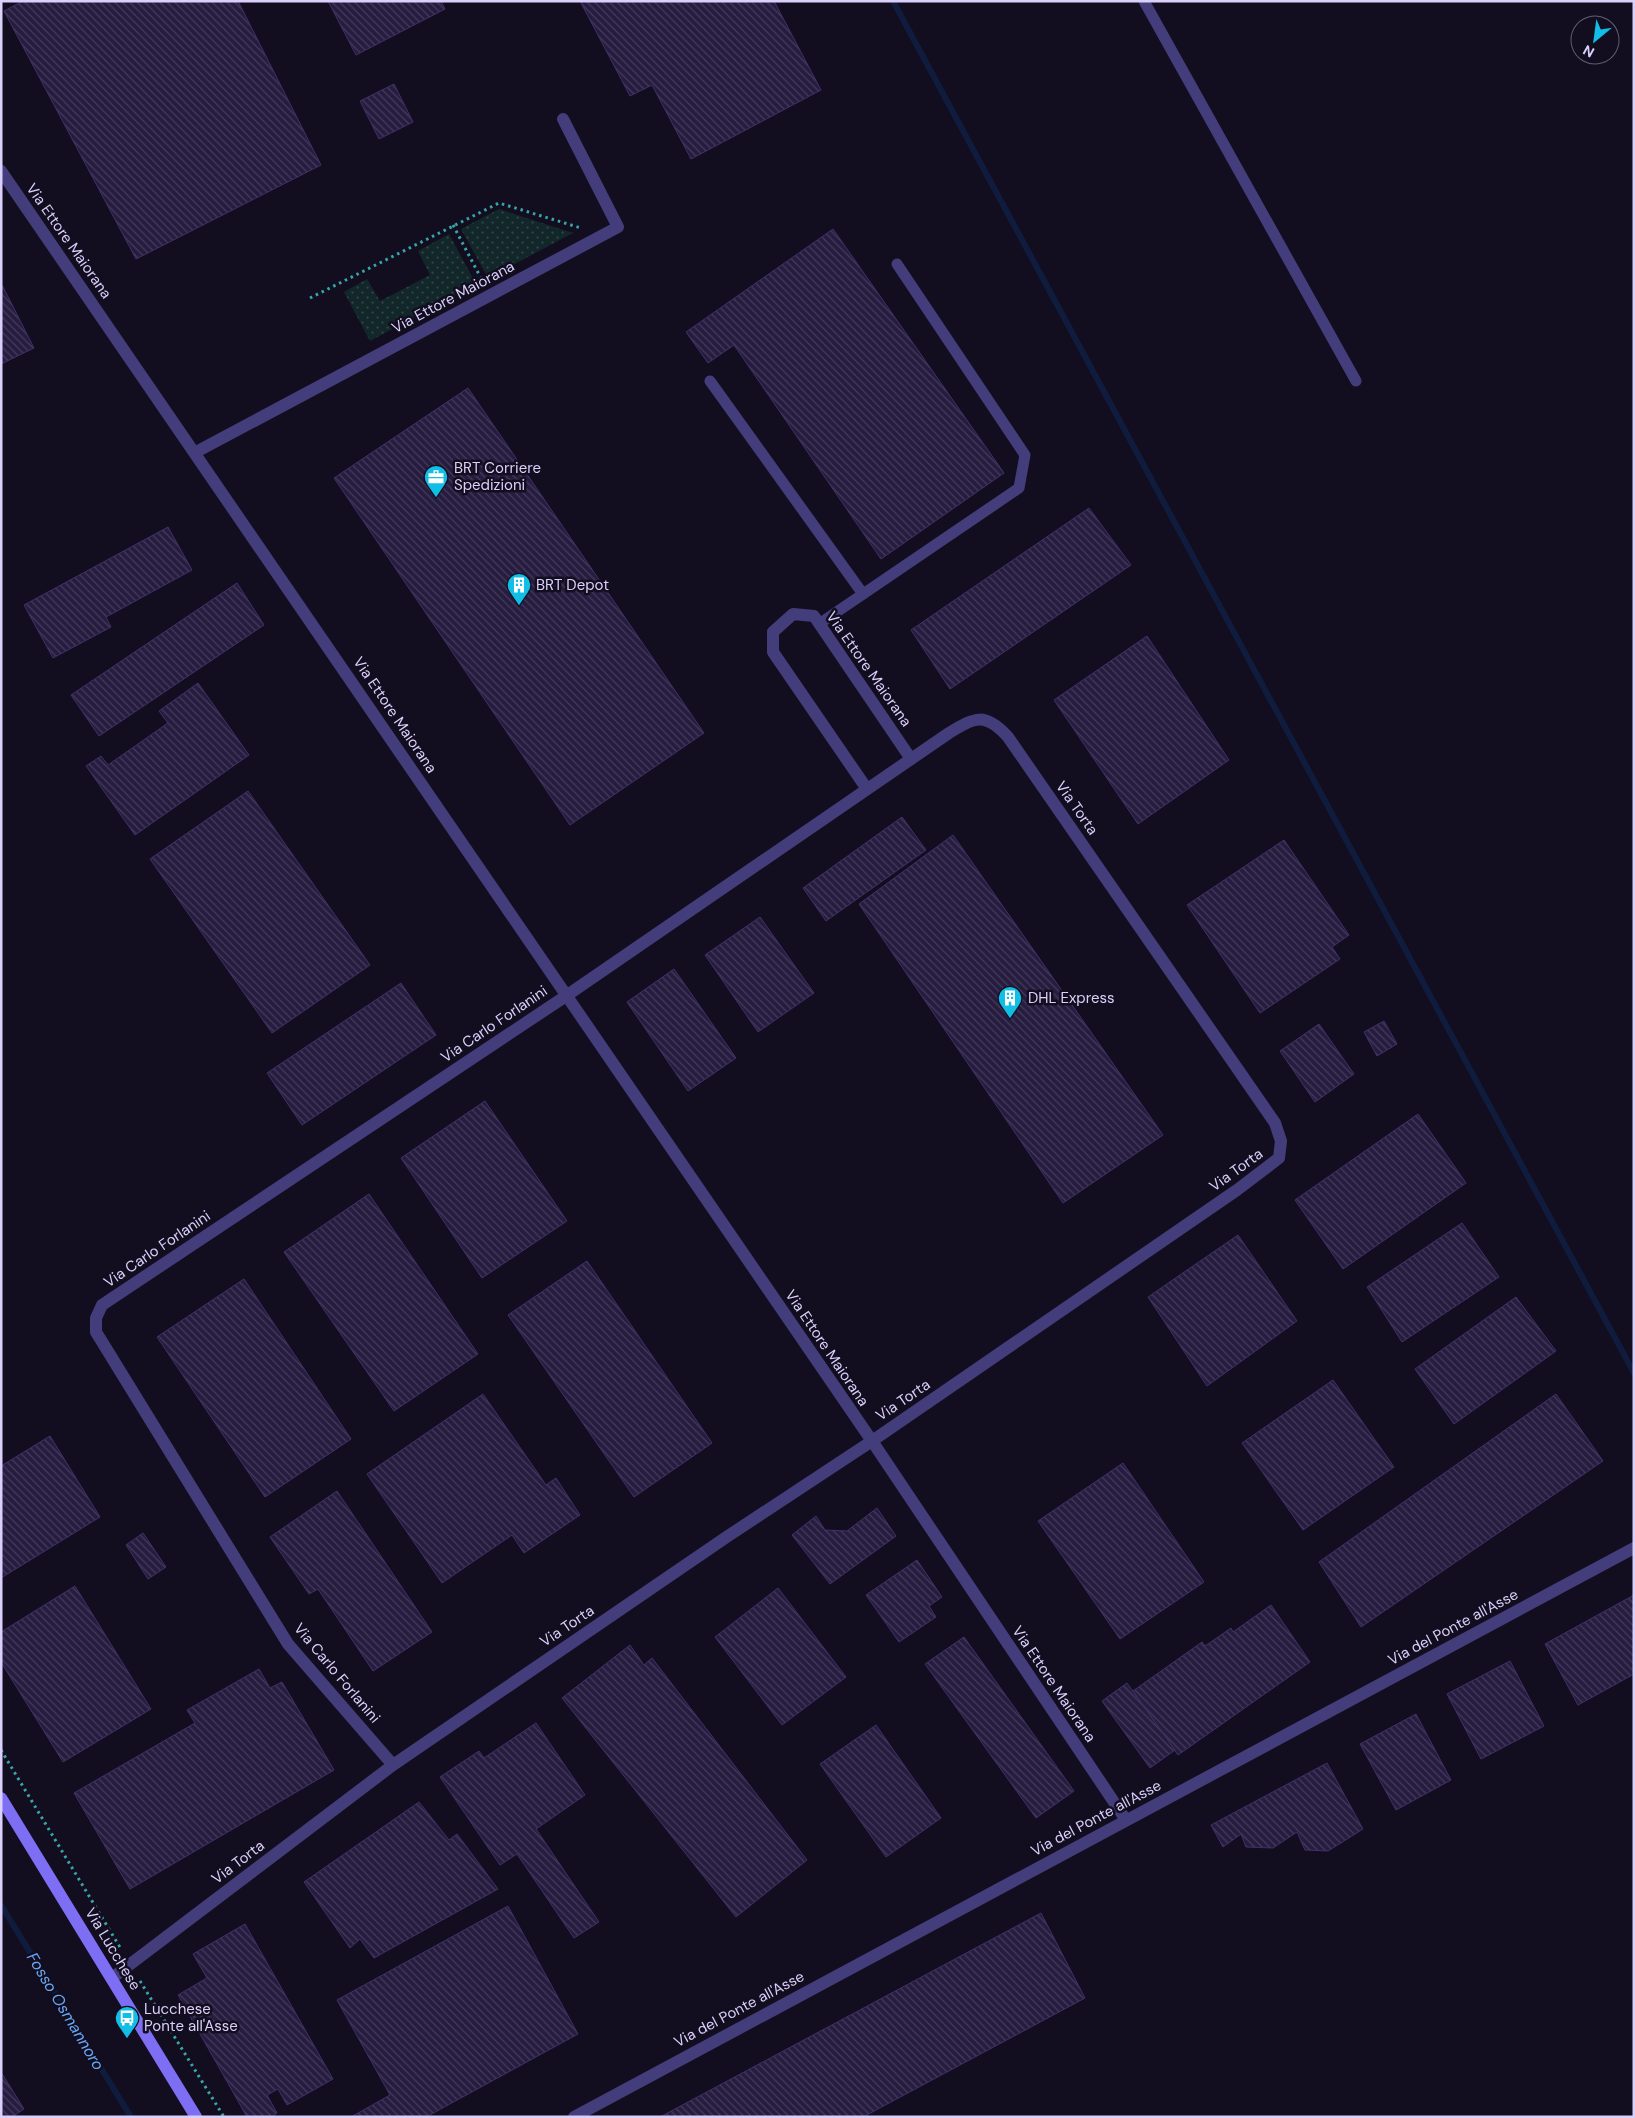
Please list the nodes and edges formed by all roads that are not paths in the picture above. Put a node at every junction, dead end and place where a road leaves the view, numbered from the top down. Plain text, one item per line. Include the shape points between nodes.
1 (1144, 1) edge
2 (563, 119) dead end
3 (1, 171) edge
4 (897, 264) dead end
5 (710, 381) dead end
6 (1356, 381) dead end
7 (196, 452) junction
8 (863, 594) junction
9 (819, 624) junction
10 (911, 759) junction
11 (867, 789) junction
12 (566, 996) junction
13 (872, 1441) junction
14 (1634, 1548) edge
15 (392, 1765) junction
16 (1, 1798) edge
17 (1126, 1820) junction
18 (112, 1978) junction
19 (196, 2117) edge
20 (574, 2117) edge

1 - 6 lane
2 - 7 street, Via Ettore Maiorana via 618,226
3 - 7 street, Via Ettore Maiorana
4 - 8 lane via 1025,455 1018,488
5 - 8 lane
7 - 12 street, Via Ettore Maiorana
8 - 9 lane
9 - 10 street, Via Ettore Maiorana
9 - 11 street, Via Ettore Maiorana via 814,616 793,614 773,632 773,652
10 - 11 street
10 - 13 street, Via Torta via 970,720 994,724 1008,737 1269,1115 1279,1132 1281,1151 1272,1165
11 - 12 street
12 - 13 street, Via Ettore Maiorana
12 - 15 street, Via Carlo Forlanini via 102,1305 96,1318 96,1332 288,1644
13 - 15 street, Via Torta
13 - 17 street, Via Ettore Maiorana
14 - 17 street, Via del Ponte all'Asse
15 - 18 street, Via Torta
16 - 18 main road, Via Lucchese
17 - 20 street, Via del Ponte all'Asse
18 - 19 main road, Via Lucchese

